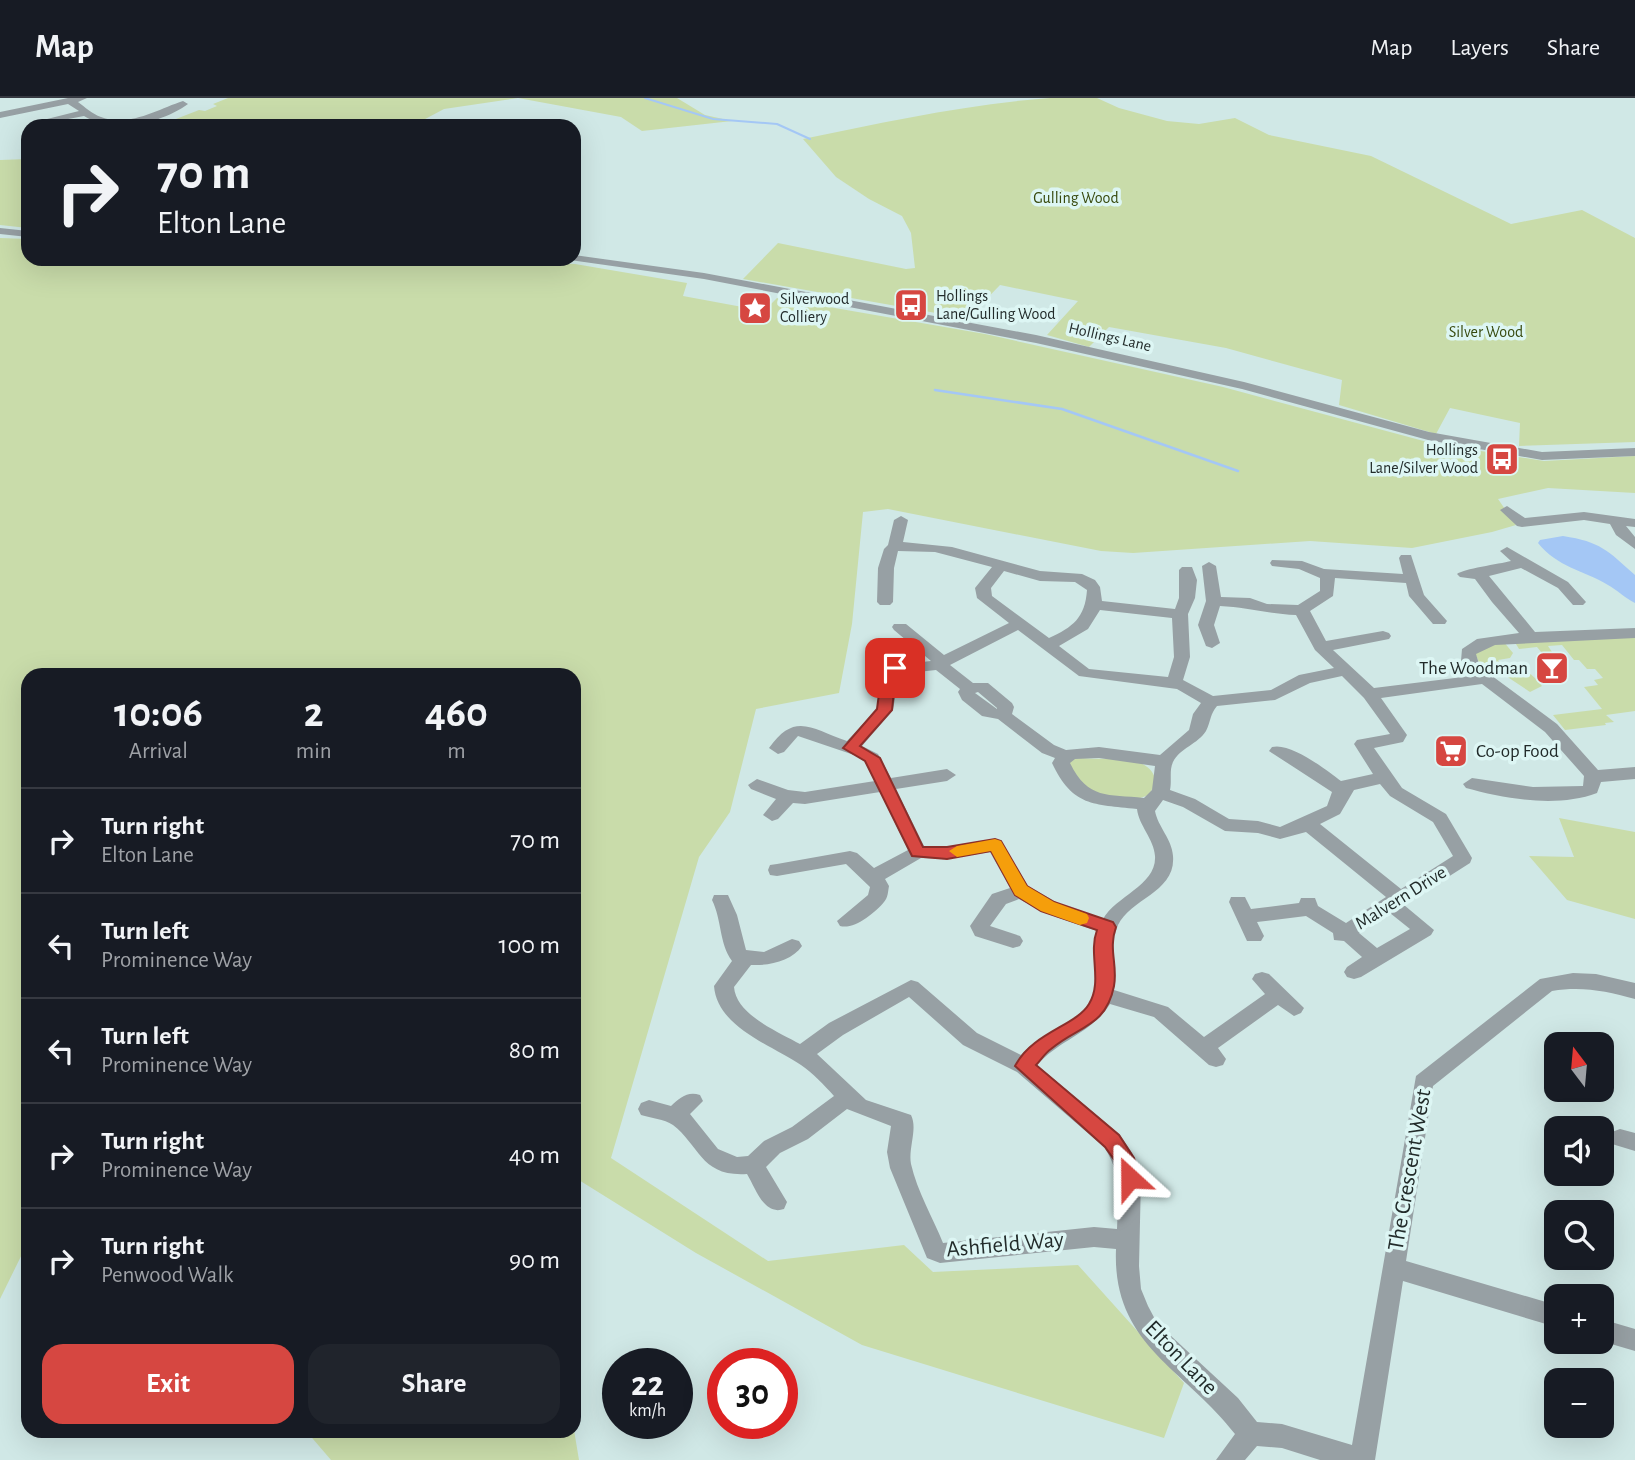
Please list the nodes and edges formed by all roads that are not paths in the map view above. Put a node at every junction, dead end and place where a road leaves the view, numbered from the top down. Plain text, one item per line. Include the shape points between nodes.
1 (76, 100) edge
2 (183, 104) dead end
3 (157, 106) dead end
4 (172, 109) junction
5 (87, 112) junction
6 (0, 116) edge
7 (58, 119) edge
8 (96, 119) edge
9 (135, 119) edge
10 (0, 231) edge
11 (21, 233) edge
12 (581, 259) edge
13 (1635, 452) edge
14 (1507, 510) dead end
15 (901, 520) dead end
16 (1617, 523) junction
17 (1635, 523) edge
18 (1635, 545) edge
19 (895, 547) junction
20 (1507, 551) dead end
21 (1406, 558) dead end
22 (1277, 563) dead end
23 (1521, 563) junction
24 (1002, 564) junction
25 (1209, 566) dead end
26 (1187, 570) dead end
27 (1325, 575) junction
28 (1413, 579) junction
29 (1214, 601) junction
30 (885, 602) dead end
31 (1578, 602) dead end
32 (1095, 605) junction
33 (1301, 610) junction
34 (1180, 614) junction
35 (1439, 621) dead end
36 (1019, 624) junction
37 (900, 627) dead end
38 (1635, 633) edge
39 (1383, 636) dead end
40 (1531, 637) junction
41 (1212, 643) dead end
42 (1048, 645) junction
43 (1321, 647) junction
44 (941, 663) junction
45 (1346, 670) junction
46 (1485, 679) junction
47 (1174, 683) junction
48 (1370, 694) junction
49 (1211, 702) junction
50 (778, 748) dead end
51 (850, 748) junction
52 (1278, 751) dead end
53 (1065, 756) junction
54 (1164, 762) junction
55 (1635, 774) edge
56 (947, 775) dead end
57 (1593, 775) junction
58 (1384, 777) junction
59 (1472, 784) dead end
60 (757, 785) dead end
61 (887, 786) junction
62 (1342, 790) junction
63 (788, 797) junction
64 (1154, 798) junction
65 (772, 815) dead end
66 (1308, 824) junction
67 (918, 852) junction
68 (777, 870) dead end
69 (873, 877) junction
70 (1021, 891) junction
71 (721, 900) dead end
72 (1397, 902) junction
73 (847, 921) dead end
74 (1107, 927) junction
75 (1343, 934) junction
76 (1254, 936) dead end
77 (1013, 941) dead end
78 (792, 946) dead end
79 (746, 958) junction
80 (1376, 958) junction
81 (1354, 972) dead end
82 (1262, 979) dead end
83 (1635, 991) edge
84 (1103, 994) junction
85 (802, 1054) junction
86 (1024, 1066) junction
87 (848, 1097) junction
88 (692, 1101) dead end
89 (649, 1109) dead end
90 (674, 1115) junction
91 (753, 1165) junction
92 (776, 1202) dead end
93 (1128, 1240) junction
94 (1394, 1268) junction
95 (1544, 1312) edge
96 (1614, 1334) edge
97 (1635, 1340) edge
98 (1251, 1434) junction
99 (1229, 1460) edge
100 (1361, 1460) edge

1 - 5 street
1 - 6 street
2 - 4 street
3 - 4 street
4 - 9 street
5 - 7 street
5 - 8 street
10 - 11 street
12 - 13 street, Hollings Lane via 704,276 1036,339 1244,386 1428,436 1542,456
14 - 16 street via 1522,523 1576,512
15 - 19 street
16 - 17 street
16 - 18 street
19 - 24 street via 946,548
19 - 30 street via 887,558
20 - 23 street
21 - 28 street
22 - 27 street via 1302,565
23 - 31 street via 1562,582
23 - 40 street via 1472,574
24 - 32 street via 1038,576 1079,577 1093,586
24 - 36 street via 982,593
25 - 29 street
26 - 34 street via 1187,598
27 - 28 street
27 - 33 street via 1328,593
28 - 35 street via 1417,597
29 - 33 street
29 - 41 street via 1206,625
32 - 34 street
32 - 42 street via 1078,631
33 - 43 street
34 - 47 street via 1182,657
36 - 42 street
36 - 44 street
37 - 44 street
38 - 40 street
39 - 43 street
40 - 46 street via 1473,646 1468,660
42 - 47 street via 1085,673
43 - 45 street
44 - 51 street via 889,671 885,710
44 - 53 street via 988,712 1003,715 1048,749
45 - 48 street
45 - 49 street via 1305,680 1275,695
46 - 48 street
46 - 57 street via 1551,728
47 - 49 street
48 - 58 street via 1399,735 1363,744
49 - 54 street via 1200,714 1202,722 1196,733
50 - 51 street via 799,730
51 - 61 street via 872,758
52 - 62 street
53 - 54 street via 1120,753
53 - 64 street via 1061,763 1065,775 1079,793 1100,800
54 - 64 street
55 - 57 street
56 - 61 street
57 - 59 street via 1591,789 1576,795
58 - 62 street
58 - 72 street, Malvern Drive via 1408,801 1440,818 1463,858
60 - 63 street
61 - 63 street
61 - 67 street
62 - 66 street via 1334,810
63 - 65 street
64 - 66 street via 1189,803 1225,825 1280,833
64 - 74 street via 1146,816 1160,838 1164,864 1152,886 1122,904
66 - 72 street
67 - 69 street
67 - 70 street via 947,853 995,845
68 - 69 street via 849,857
69 - 73 street via 880,886 877,898
70 - 74 street via 1048,907
70 - 77 street via 999,899 980,926
71 - 79 street via 729,911 735,952
72 - 75 street, Malvern Drive
72 - 80 street via 1424,930
74 - 84 street via 1102,941
75 - 76 street, Malvern Drive via 1309,906 1241,909
75 - 80 street
78 - 79 street via 766,959
79 - 85 street, Ashfield Way via 724,986 725,999 750,1025
80 - 81 street
82 - 84 street via 1286,1001 1209,1054 1161,1012
83 - 94 street, The Crescent West via 1596,981 1547,984 1423,1082
84 - 86 street via 1089,1017 1044,1044
85 - 86 street, Elton Lane via 911,987 970,1039
85 - 87 street, Ashfield Way
86 - 93 street, Elton Lane via 1112,1141 1124,1158 1130,1178
87 - 91 street via 800,1133 772,1147
87 - 93 street, Ashfield Way via 870,1112 903,1121 898,1152 901,1168 934,1251 1094,1237
88 - 90 street
89 - 90 street
90 - 91 street via 710,1155 736,1166
91 - 92 street
93 - 98 street, Elton Lane via 1129,1289 1149,1331 1229,1406
94 - 95 street
94 - 100 street, The Crescent West
96 - 97 street
98 - 99 street
98 - 100 street via 1282,1436

